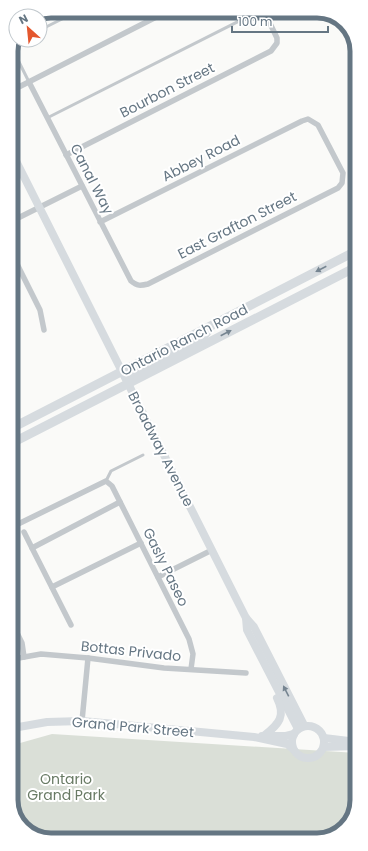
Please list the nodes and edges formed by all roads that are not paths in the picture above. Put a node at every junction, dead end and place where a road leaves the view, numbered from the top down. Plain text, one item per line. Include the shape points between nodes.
1 (64, 18) edge
2 (154, 18) edge
3 (245, 18) edge
4 (267, 18) edge
5 (48, 26) edge
6 (18, 60) edge
7 (29, 82) junction
8 (18, 88) edge
9 (47, 118) junction
10 (314, 121) joint
11 (66, 155) junction
12 (18, 165) edge
13 (82, 186) junction
14 (40, 207) junction
15 (18, 218) edge
16 (100, 222) junction
17 (350, 254) edge
18 (18, 266) edge
19 (350, 270) edge
20 (136, 285) joint
21 (212, 326) junction
22 (44, 330) dead end
23 (122, 371) junction
24 (129, 383) junction
25 (18, 425) edge
26 (35, 431) junction
27 (18, 439) edge
28 (143, 454) dead end
29 (106, 481) junction
30 (120, 502) junction
31 (18, 524) edge
32 (24, 532) dead end
33 (141, 543) junction
34 (32, 548) junction
35 (212, 550) junction
36 (158, 577) junction
37 (52, 587) junction
38 (246, 618) junction
39 (71, 625) dead end
40 (247, 630) junction
41 (18, 635) edge
42 (24, 657) junction
43 (18, 658) edge
44 (88, 658) junction
45 (191, 669) junction
46 (246, 673) dead end
47 (82, 721) junction
48 (18, 727) edge
49 (298, 729) junction
50 (265, 735) junction
51 (254, 737) junction
52 (350, 742) edge
53 (324, 743) junction
54 (350, 745) edge
55 (293, 749) junction

1 - 5 lane
2 - 7 street
3 - 9 lane
4 - 11 street, Bourbon Street via 277,38 277,44 271,51
6 - 7 lane
7 - 8 street
7 - 9 street, Canal Way
9 - 11 street, Canal Way
10 - 16 street, Abbey Road via 302,120
10 - 20 street, East Grafton Street via 344,178 338,188 148,284
11 - 13 street, Canal Way
12 - 14 street, Broadway Avenue
13 - 14 street
13 - 16 street, Canal Way
14 - 15 street
14 - 23 street, Broadway Avenue
16 - 20 street, Canal Way
17 -> 21 main road, Ontario Ranch Road
18 - 22 street via 40,310
24 -> 19 main road, Ontario Ranch Road
21 - 23 main road, Ontario Ranch Road
21 - 24 main road via 203,337 133,374
23 - 24 street, Broadway Avenue
23 - 25 main road, Ontario Ranch Road
23 - 26 main road via 121,379 42,419
24 - 26 main road, Ontario Ranch Road
24 - 35 street, Broadway Avenue
26 - 27 main road, Ontario Ranch Road
28 - 29 lane via 111,471
29 - 30 street, Gasly Paseo via 112,486
29 - 31 street
30 - 33 street, Gasly Paseo
30 - 34 street
32 - 34 street
33 - 36 street, Gasly Paseo
33 - 37 street
34 - 37 street
35 - 36 street
35 - 38 street, Broadway Avenue
36 - 45 street, Gasly Paseo via 189,639 193,654
37 - 39 street
38 - 40 street, Broadway Avenue
49 -> 38 street, Broadway Avenue via 254,627
40 - 49 street, Broadway Avenue
40 - 50 street via 253,651 280,704 280,719 276,727
41 - 42 street
42 - 43 street, Bottas Privado
42 - 44 street, Bottas Privado via 41,654
44 - 45 street, Bottas Privado
44 - 47 street
45 - 46 street, Bottas Privado
47 - 48 street, Grand Park Street via 47,722
47 - 51 street, Grand Park Street
49 - 50 street, Grand Park Street via 286,736
49 - 53 street via 315,727 323,734
49 - 55 street via 291,742
50 - 51 street, Grand Park Street
51 - 55 street, Grand Park Street via 288,744
52 - 53 street
53 - 54 street
53 - 55 street via 318,755 309,758 300,756

